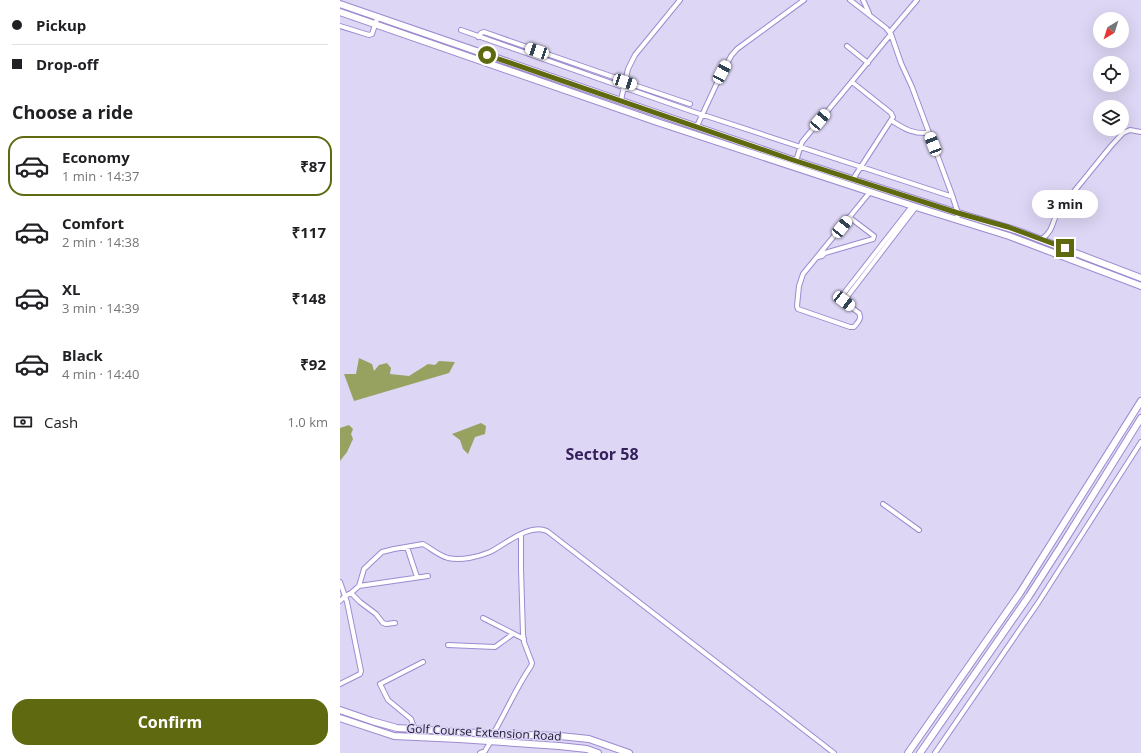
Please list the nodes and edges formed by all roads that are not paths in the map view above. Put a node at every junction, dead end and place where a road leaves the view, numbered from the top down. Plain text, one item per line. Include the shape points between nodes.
1 (680, 0) edge
2 (804, 0) edge
3 (850, 0) edge
4 (863, 0) edge
5 (917, 0) edge
6 (340, 4) edge
7 (340, 12) edge
8 (870, 15) junction
9 (378, 16) junction
10 (374, 24) junction
11 (340, 26) edge
12 (461, 30) dead end
13 (890, 33) junction
14 (478, 36) junction
15 (456, 44) junction
16 (847, 46) dead end
17 (454, 52) junction
18 (868, 63) junction
19 (625, 82) junction
20 (852, 82) junction
21 (623, 87) junction
22 (621, 100) junction
23 (690, 104) dead end
24 (701, 114) junction
25 (892, 121) junction
26 (697, 126) junction
27 (1141, 132) edge
28 (929, 133) junction
29 (800, 147) junction
30 (796, 161) junction
31 (861, 168) junction
32 (853, 179) junction
33 (870, 192) junction
34 (953, 197) junction
35 (914, 206) junction
36 (957, 216) junction
37 (850, 217) junction
38 (1042, 240) junction
39 (817, 257) junction
40 (1141, 278) edge
41 (1141, 286) edge
42 (1141, 401) edge
43 (1141, 418) edge
44 (1141, 442) edge
45 (883, 504) dead end
46 (919, 530) dead end
47 (522, 534) junction
48 (407, 547) junction
49 (428, 576) dead end
50 (418, 578) junction
51 (340, 582) edge
52 (358, 586) junction
53 (341, 589) edge
54 (351, 593) junction
55 (345, 596) junction
56 (340, 601) edge
57 (483, 618) dead end
58 (395, 623) dead end
59 (514, 634) junction
60 (524, 639) junction
61 (448, 645) dead end
62 (423, 662) dead end
63 (340, 684) edge
64 (340, 710) edge
65 (340, 718) edge
66 (415, 730) junction
67 (493, 734) junction
68 (490, 742) junction
69 (569, 747) junction
70 (614, 750) edge
71 (626, 752) edge
72 (480, 753) edge
73 (575, 753) edge
74 (598, 753) edge
75 (834, 753) edge
76 (908, 753) edge
77 (920, 753) edge
78 (935, 753) edge

1 - 19 street via 635,55
2 - 24 street via 736,49
3 - 8 street
4 - 8 street
5 - 13 street
6 - 9 street
7 - 10 street
8 - 13 street
9 - 10 street
9 - 15 street
10 - 11 street via 372,34 369,35
10 - 17 street
12 - 14 street
13 - 18 street
13 - 28 street
14 - 19 street via 484,32
14 - 21 street
15 - 17 street
15 - 22 street
16 - 18 street
17 - 33 street
18 - 20 street
19 - 21 street
19 - 23 street
20 - 25 street via 891,113
20 - 29 street
21 - 22 street
21 - 24 street
22 - 26 street
24 - 26 street
24 - 29 street
25 - 28 street via 910,131
25 - 31 street
26 - 30 street
27 - 38 street via 1127,131 1114,142 1059,210 1052,229
28 - 34 street
29 - 30 street
29 - 31 street
30 - 32 street
31 - 32 street
31 - 34 street
32 - 36 street
33 - 35 street
33 - 37 street
34 - 36 street
35 - 36 street
35 - 39 street via 841,297 859,313 860,319 853,328 797,308 802,278
36 - 38 street via 1008,227
36 - 41 street
37 - 39 street
37 - 39 street via 874,236 873,239
38 - 40 street
42 - 76 street via 1020,593
43 - 77 street via 1033,590
44 - 78 street via 1038,603
45 - 46 street
47 - 48 street via 490,552 463,558 448,558 423,544
47 - 60 street
47 - 75 street via 536,528 547,531
48 - 50 street
48 - 52 street via 380,554 364,568
49 - 50 street
50 - 52 street
51 - 53 street
52 - 54 street
53 - 55 street
54 - 55 street
54 - 58 street via 383,623
55 - 56 street
55 - 63 street via 361,671 360,674
57 - 59 street
59 - 60 street
59 - 61 street via 495,647
60 - 67 street via 531,666
62 - 66 street via 380,684 388,700 411,719
64 - 66 street, Golf Course Extension Road via 397,728
65 - 68 street, Golf Course Extension Road via 394,736
66 - 67 street, Golf Course Extension Road
67 - 68 street
67 - 70 street, Golf Course Extension Road via 589,739
68 - 69 street, Golf Course Extension Road
68 - 72 street via 485,751
69 - 73 street
69 - 74 street, Golf Course Extension Road
70 - 71 street, Golf Course Extension Road

